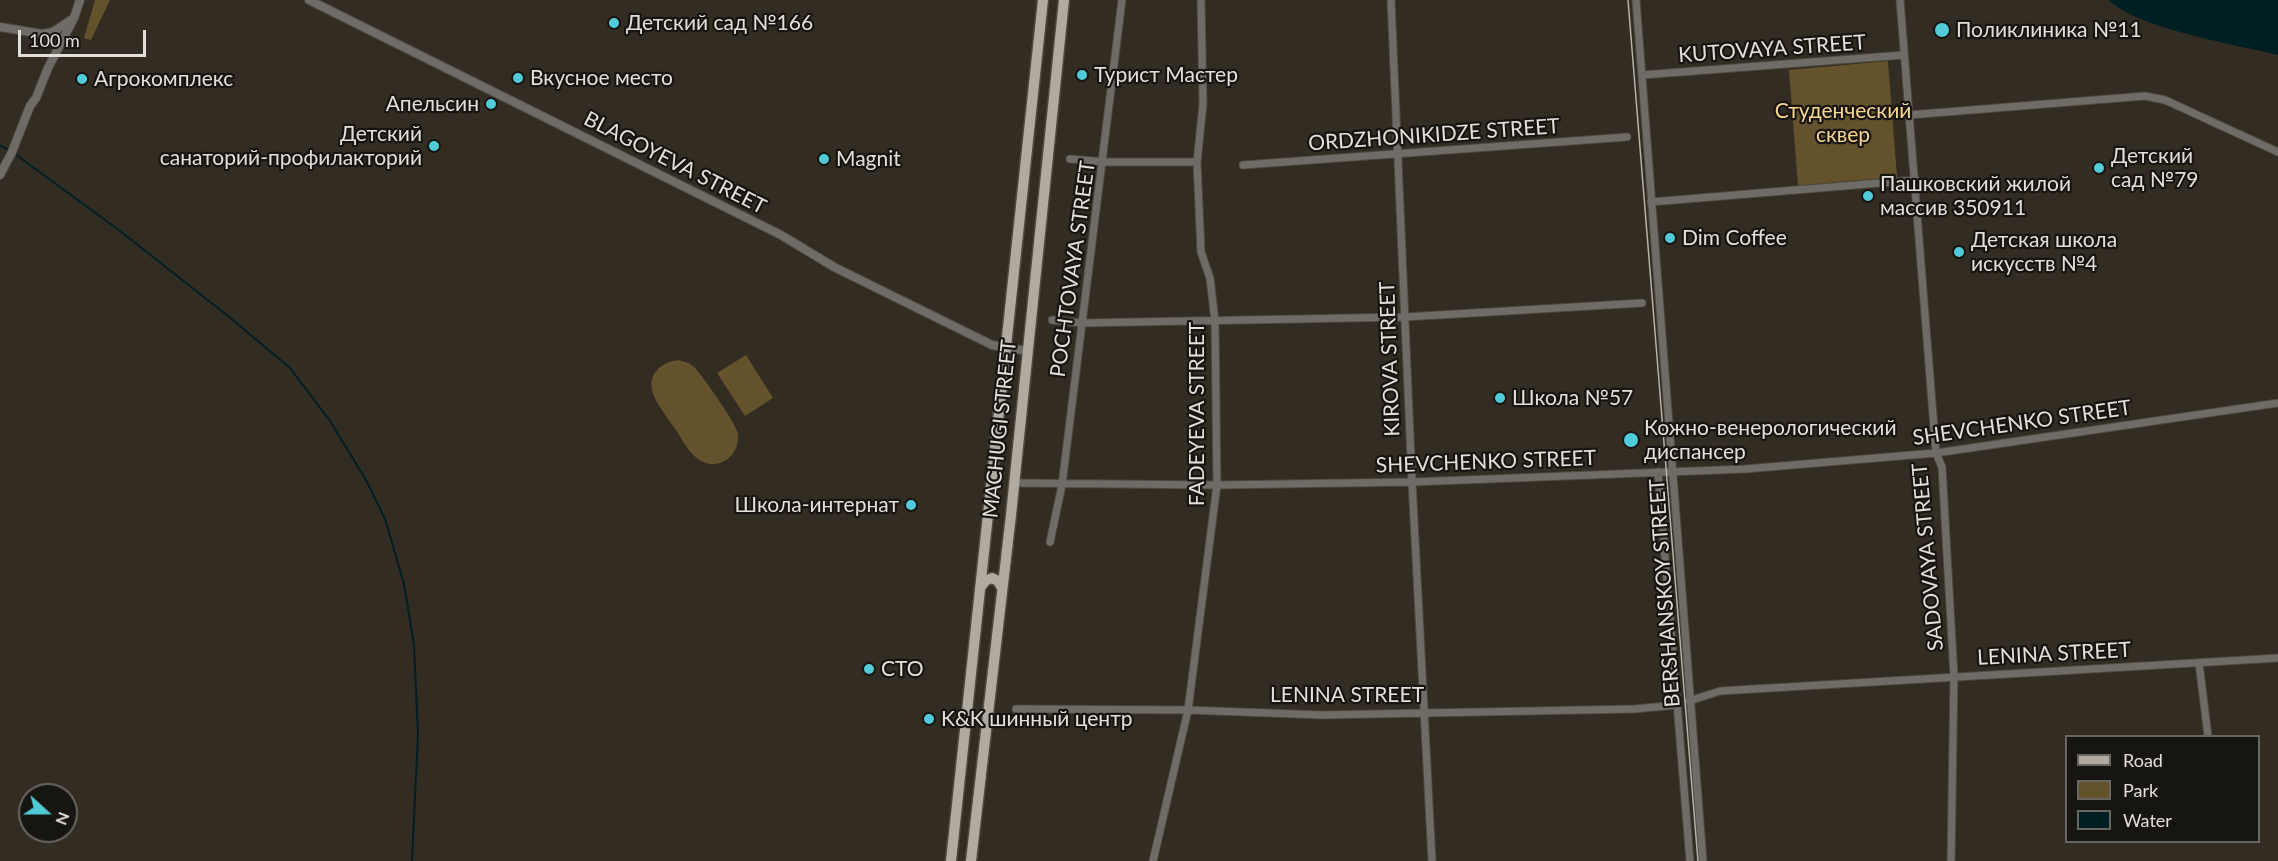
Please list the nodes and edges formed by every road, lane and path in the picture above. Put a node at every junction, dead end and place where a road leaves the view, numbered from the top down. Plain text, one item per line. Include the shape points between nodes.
1 (80, 0) edge
2 (309, 0) edge
3 (1042, 0) edge
4 (1064, 0) edge
5 (1122, 0) edge
6 (1201, 0) edge
7 (1391, 0) edge
8 (1636, 0) edge
9 (1900, 0) edge
10 (74, 18) junction
11 (0, 27) edge
12 (1904, 55) junction
13 (1641, 75) junction
14 (1909, 115) junction
15 (1627, 137) dead end
16 (2278, 152) edge
17 (1399, 154) junction
18 (1070, 159) dead end
19 (1104, 162) junction
20 (1197, 162) junction
21 (1243, 165) dead end
22 (0, 176) edge
23 (1916, 180) junction
24 (1651, 202) junction
25 (1642, 303) dead end
26 (1405, 317) junction
27 (1052, 320) dead end
28 (1215, 321) junction
29 (1081, 323) junction
30 (1005, 348) junction
31 (1028, 351) junction
32 (2278, 403) edge
33 (1936, 453) junction
34 (1672, 471) junction
35 (1658, 472) junction
36 (1412, 482) junction
37 (1014, 483) junction
38 (1062, 485) junction
39 (1217, 485) junction
40 (1050, 542) dead end
41 (980, 588) junction
42 (1002, 588) junction
43 (2278, 658) edge
44 (2199, 663) junction
45 (1954, 676) junction
46 (1689, 701) junction
47 (1677, 705) junction
48 (1016, 709) dead end
49 (1188, 710) junction
50 (1423, 712) junction
51 (2208, 735) edge
52 (951, 861) edge
53 (971, 861) edge
54 (1153, 861) edge
55 (1432, 861) edge
56 (1690, 861) edge
57 (1703, 861) edge
58 (1951, 861) edge

1 - 10 street
2 - 30 street, BLAGOYEVA STREET via 781,235 834,267
3 - 30 main road, MACHUGI STREET
4 - 31 main road, MACHUGI STREET
5 - 19 street, POCHTOVAYA STREET
6 - 20 street, FADEYEVA STREET via 1203,104
7 - 17 street, KIROVA STREET
8 - 13 street, BERSHANSKOY STREET
9 - 12 street, SADOVAYA STREET
10 - 11 street via 53,32 42,34
10 - 22 street
12 - 13 street, KUTOVAYA STREET
12 - 14 street, SADOVAYA STREET
13 - 24 street, BERSHANSKOY STREET
14 - 16 street via 2145,96 2165,100
14 - 23 street, SADOVAYA STREET
15 - 17 street, ORDZHONIKIDZE STREET
17 - 21 street, ORDZHONIKIDZE STREET
17 - 26 street, KIROVA STREET
18 - 19 street
19 - 20 street
19 - 29 street, POCHTOVAYA STREET
20 - 28 street, FADEYEVA STREET via 1201,252 1210,278
23 - 24 street
23 - 33 street, SADOVAYA STREET
24 - 34 street, BERSHANSKOY STREET
25 - 26 street
26 - 28 street
26 - 36 street, KIROVA STREET
27 - 29 street
28 - 29 street
28 - 39 street, FADEYEVA STREET
29 - 38 street, POCHTOVAYA STREET
30 - 31 street, BLAGOYEVA STREET
30 - 41 main road, MACHUGI STREET
31 - 37 main road, MACHUGI STREET
32 - 33 street, SHEVCHENKO STREET
33 - 34 street, SHEVCHENKO STREET
33 - 45 street, SADOVAYA STREET via 1942,467
34 - 35 street, SHEVCHENKO STREET
34 - 46 street, BERSHANSKOY STREET
35 - 36 street, SHEVCHENKO STREET
35 - 47 street, BERSHANSKOY STREET
36 - 39 street, SHEVCHENKO STREET
36 - 50 street, KIROVA STREET
37 - 38 street, SHEVCHENKO STREET
37 - 42 main road, MACHUGI STREET
38 - 39 street, SHEVCHENKO STREET
38 - 40 street, POCHTOVAYA STREET
39 - 49 street, FADEYEVA STREET
41 - 42 main road via 992,578
41 - 52 main road, MACHUGI STREET
42 - 53 main road, MACHUGI STREET
43 - 44 street, LENINA STREET
44 - 45 street, LENINA STREET
44 - 51 street
45 - 46 street, LENINA STREET via 1720,691
45 - 58 street, SADOVAYA STREET
46 - 57 street, BERSHANSKOY STREET
47 - 50 street, LENINA STREET
47 - 56 street, BERSHANSKOY STREET
48 - 49 street, LENINA STREET
49 - 50 street, LENINA STREET via 1322,715
49 - 54 street, FADEYEVA STREET
50 - 55 street, KIROVA STREET

